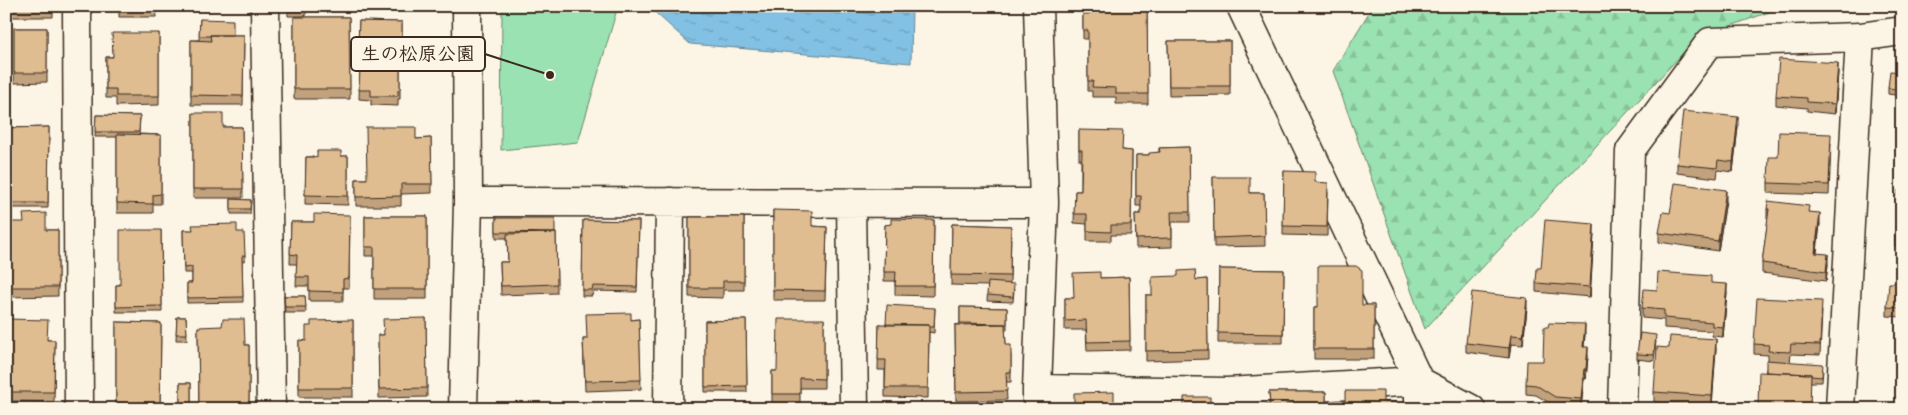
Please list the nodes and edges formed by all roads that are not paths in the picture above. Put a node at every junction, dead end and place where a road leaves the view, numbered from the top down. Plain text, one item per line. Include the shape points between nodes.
1 (77, 6) edge
2 (265, 6) edge
3 (466, 6) edge
4 (1038, 6) edge
5 (1241, 6) edge
6 (1902, 31) edge
7 (1860, 37) junction
8 (468, 202) junction
9 (670, 202) junction
10 (852, 203) junction
11 (1044, 203) junction
12 (1419, 381) junction
13 (1037, 399) edge
14 (1227, 400) edge
15 (79, 409) edge
16 (270, 409) edge
17 (463, 409) edge
18 (668, 409) edge
19 (854, 409) edge
20 (1419, 409) edge
21 (1471, 409) edge
22 (1622, 409) edge
23 (1840, 409) edge

1 - 15 street
2 - 16 street
3 - 8 street
4 - 11 street
5 - 12 street
6 - 7 street
7 - 22 street via 1710,42 1630,151
7 - 23 street
8 - 9 street
8 - 17 street
9 - 10 street
9 - 18 street
10 - 11 street
10 - 19 street
11 - 13 street
12 - 14 street
12 - 20 street
12 - 21 street
13 - 14 street

